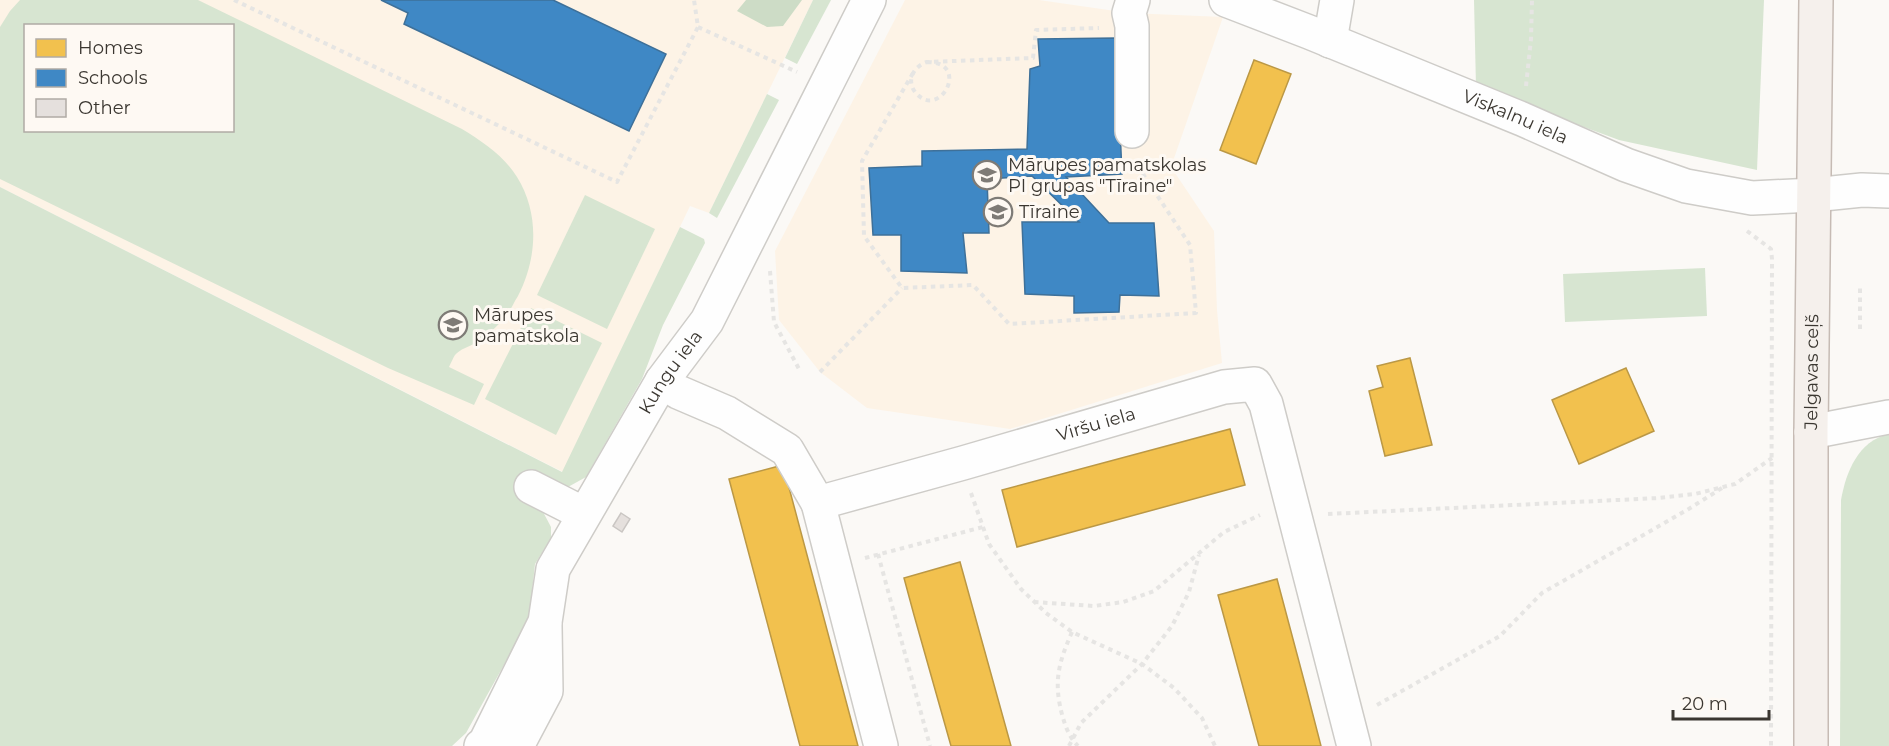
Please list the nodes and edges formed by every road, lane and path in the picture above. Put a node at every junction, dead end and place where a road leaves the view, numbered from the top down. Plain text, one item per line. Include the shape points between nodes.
1 (234, 0) edge
2 (694, 0) edge
3 (869, 0) edge
4 (1226, 0) edge
5 (1337, 0) edge
6 (1532, 0) edge
7 (1816, 0) edge
8 (1133, 13) edge
9 (698, 27) junction
10 (1330, 40) junction
11 (927, 62) junction
12 (800, 73) dead end
13 (913, 73) junction
14 (1522, 119) junction
15 (1131, 131) joint
16 (1889, 191) edge
17 (1813, 195) junction
18 (1743, 227) dead end
19 (770, 268) dead end
20 (1860, 285) dead end
21 (902, 288) junction
22 (1860, 329) dead end
23 (799, 369) dead end
24 (820, 372) dead end
25 (662, 381) junction
26 (1889, 417) edge
27 (1811, 432) junction
28 (1772, 458) junction
29 (963, 463) junction
30 (1726, 486) junction
31 (531, 487) dead end
32 (818, 503) junction
33 (1293, 506) junction
34 (584, 514) junction
35 (983, 527) junction
36 (878, 554) junction
37 (1200, 554) junction
38 (835, 566) junction
39 (1034, 602) junction
40 (545, 622) junction
41 (1072, 632) junction
42 (1142, 664) junction
43 (1351, 734) edge
44 (1072, 740) junction
45 (481, 746) edge
46 (517, 746) edge
47 (882, 746) edge
48 (930, 746) edge
49 (1069, 746) edge
50 (1078, 746) edge
51 (1214, 746) edge
52 (1771, 746) edge
53 (1811, 746) edge

1 - 9 path via 617,182
2 - 9 path
3 - 25 street, Kungu iela via 707,321
4 - 10 street, Viskalnu iela
5 - 10 street
6 - 14 path
7 - 17 main road, Jelgavas ceļš
8 - 11 path via 1036,30 1033,58
8 - 15 street
9 - 12 path
10 - 14 street, Viskalnu iela
11 - 13 path
11 - 13 path via 940,64 948,72 949,84 942,96 921,97 911,84
13 - 21 path via 862,161 864,236
14 - 17 street, Viskalnu iela via 1626,165 1686,186 1752,198
15 - 21 path via 1135,163 1190,245 1196,313 1009,324 973,285
16 - 17 street, Viskalnu iela
17 - 27 main road, Jelgavas ceļš
18 - 28 path via 1771,249 1773,259
19 - 23 path via 774,322
20 - 22 path
21 - 24 path
25 - 32 street via 678,392 727,412 787,450
25 - 34 street, Kungu iela
26 - 27 street
27 - 53 main road, Jelgavas ceļš
28 - 30 path
28 - 52 path
29 - 32 street, Viršu iela
29 - 33 street, Viršu iela via 1224,387 1255,384 1266,404
29 - 35 path
30 - 33 path via 1659,498 1348,513 1312,514
30 - 43 path via 1542,593 1500,636
31 - 34 street
32 - 38 street
33 - 37 path via 1268,512 1224,532
33 - 43 street, Viršu iela
34 - 40 street, Kungu iela via 553,569
35 - 36 path
35 - 39 path via 989,544
36 - 38 path
36 - 48 path
37 - 39 path via 1154,591 1123,602 1094,606
37 - 42 path via 1189,591 1172,626
38 - 47 street
39 - 41 path
40 - 45 street, Kungu iela
40 - 46 street via 546,691
41 - 42 path
41 - 44 path via 1058,671 1057,694
42 - 44 path via 1081,723
42 - 51 path via 1174,688 1202,718
44 - 49 path
44 - 50 path

